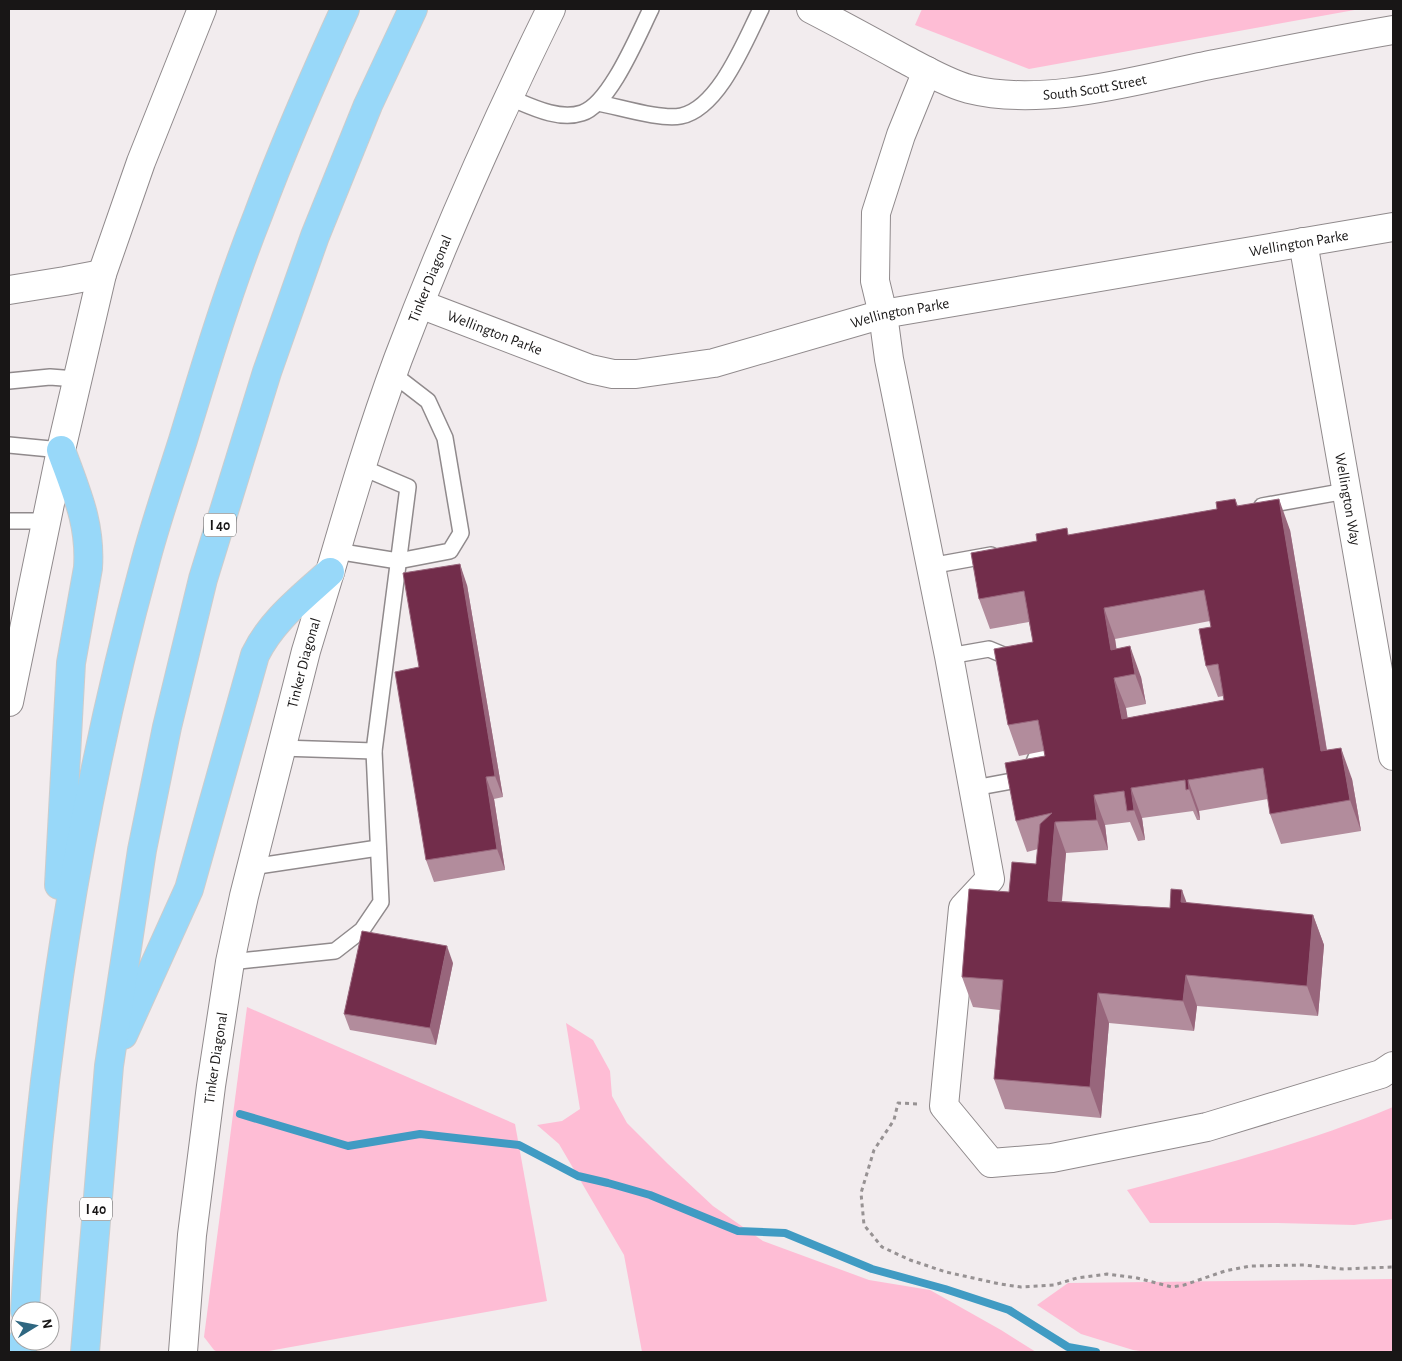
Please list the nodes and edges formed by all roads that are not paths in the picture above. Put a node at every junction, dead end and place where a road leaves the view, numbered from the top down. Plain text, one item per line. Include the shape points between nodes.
1 (202, 9) edge
2 (345, 9) edge
3 (413, 9) edge
4 (551, 9) edge
5 (651, 9) edge
6 (761, 9) edge
7 (811, 9) edge
8 (1393, 30) edge
9 (927, 71) junction
10 (508, 97) junction
11 (598, 103) junction
12 (1393, 226) edge
13 (1303, 242) junction
14 (102, 274) junction
15 (9, 290) edge
16 (420, 304) junction
17 (883, 314) junction
18 (393, 374) junction
19 (76, 379) junction
20 (9, 381) edge
21 (9, 445) edge
22 (60, 450) junction
23 (361, 467) junction
24 (1346, 491) junction
25 (1250, 508) edge
26 (9, 521) edge
27 (46, 521) junction
28 (1007, 552) edge
29 (333, 561) junction
30 (398, 561) junction
31 (930, 566) junction
32 (949, 656) junction
33 (1021, 670) edge
34 (9, 702) edge
35 (282, 748) junction
36 (374, 751) junction
37 (1038, 753) edge
38 (1393, 756) edge
39 (974, 788) junction
40 (378, 848) junction
41 (251, 867) junction
42 (230, 962) junction
43 (50, 1038) junction
44 (109, 1066) junction
45 (1393, 1066) edge
46 (25, 1301) edge
47 (85, 1352) edge
48 (183, 1352) edge

1 - 14 street via 141,162
2 - 43 highway via 257,215 209,352 145,562 109,706 82,835
3 - 44 highway, I 40 via 368,105 315,236 267,372 203,579 167,727 142,850
4 - 10 street, Tinker Diagonal
5 - 11 lane via 611,87
6 - 11 lane via 723,82 696,111 680,116 659,116
7 - 9 street, South Scott Street
8 - 9 street, South Scott Street via 1100,88 1035,95 988,93 966,88
9 - 17 street via 901,135 876,213 875,281
10 - 11 lane via 539,110 563,115 583,113
10 - 16 street, Tinker Diagonal
12 - 13 street, Wellington Parke
13 - 17 street, Wellington Parke
13 - 24 street, Wellington Way
14 - 15 street
14 - 19 street
16 - 17 street, Wellington Parke via 548,354 613,374 714,363
16 - 18 street, Tinker Diagonal
17 - 31 street
18 - 23 street, Tinker Diagonal
18 - 30 lane via 428,401 445,438 461,533 450,551
19 - 20 lane via 50,377
19 - 22 street
21 - 22 lane
22 - 27 street
22 - 43 highway via 86,522 89,553 71,663
23 - 29 street, Tinker Diagonal
23 - 30 lane via 408,487
24 - 25 lane
24 - 38 street, Wellington Way
26 - 27 lane
27 - 34 street
28 - 31 lane
29 - 30 lane
29 - 35 street, Tinker Diagonal
29 - 44 highway via 270,628 255,655 188,889
30 - 36 lane
31 - 32 street
32 - 33 lane via 988,649 1012,657
32 - 39 street
35 - 36 lane
35 - 41 street, Tinker Diagonal
36 - 40 lane
37 - 39 lane via 1030,771 1017,780
39 - 45 street via 990,879 962,908 944,1106 991,1163 1052,1158 1207,1127 1381,1074
40 - 41 lane
40 - 42 lane via 381,902 362,930 349,941 335,951
41 - 42 street, Tinker Diagonal
42 - 48 street, Tinker Diagonal via 210,1086
43 - 46 highway
44 - 47 highway, I 40

